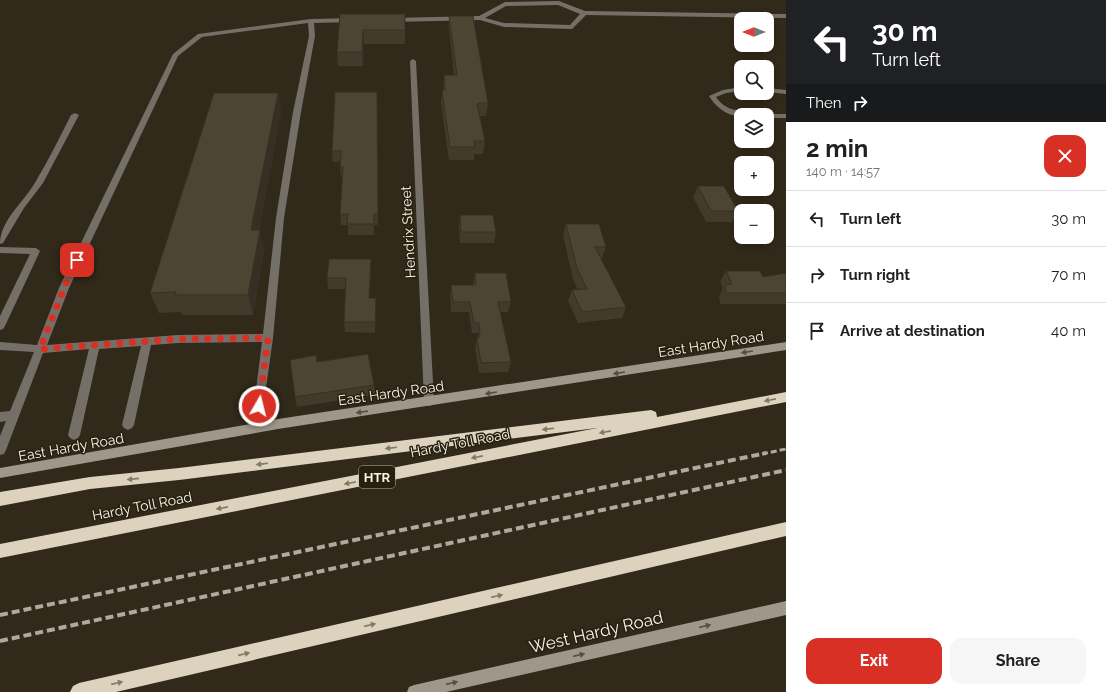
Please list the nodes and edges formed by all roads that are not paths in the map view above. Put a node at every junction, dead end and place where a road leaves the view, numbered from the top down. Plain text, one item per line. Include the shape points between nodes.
1 (584, 13) junction
2 (786, 16) edge
3 (480, 18) junction
4 (364, 20) edge
5 (388, 20) edge
6 (311, 21) junction
7 (413, 61) dead end
8 (734, 90) edge
9 (774, 91) edge
10 (786, 92) edge
11 (734, 113) edge
12 (75, 115) dead end
13 (774, 116) edge
14 (786, 116) edge
15 (0, 241) edge
16 (0, 250) edge
17 (0, 326) edge
18 (268, 338) junction
19 (147, 341) junction
20 (95, 345) junction
21 (0, 346) edge
22 (786, 346) edge
23 (40, 349) junction
24 (786, 397) edge
25 (429, 402) junction
26 (753, 403) junction
27 (259, 406) dead end
28 (14, 415) junction
29 (0, 417) edge
30 (128, 425) dead end
31 (74, 435) dead end
32 (0, 450) edge
33 (0, 473) edge
34 (0, 499) edge
35 (786, 529) edge
36 (0, 551) edge
37 (786, 608) edge
38 (79, 692) edge
39 (414, 692) edge

1 - 2 street
1 - 3 street via 559,3 505,4
1 - 3 street via 572,26 504,25
3 - 5 street
4 - 6 street
6 - 18 street via 312,36 280,218
6 - 23 street via 200,36 175,55 64,288
7 - 25 street, Hendrix Street
8 - 11 street via 712,96 717,104
9 - 10 street
12 - 15 street via 39,183
13 - 14 street
16 - 17 street via 36,251
18 - 19 street
18 - 27 street
19 - 20 street
19 - 30 street
20 - 23 street
20 - 31 street
21 - 23 street
22 -> 25 main road, East Hardy Road
23 - 28 street
24 -> 26 highway, Hardy Toll Road / HTR
25 -> 33 main road, East Hardy Road via 278,424
26 -> 34 highway via 90,483
26 -> 36 highway, Hardy Toll Road / HTR
28 - 29 street
28 - 32 street
38 -> 35 highway
39 -> 37 main road, West Hardy Road

